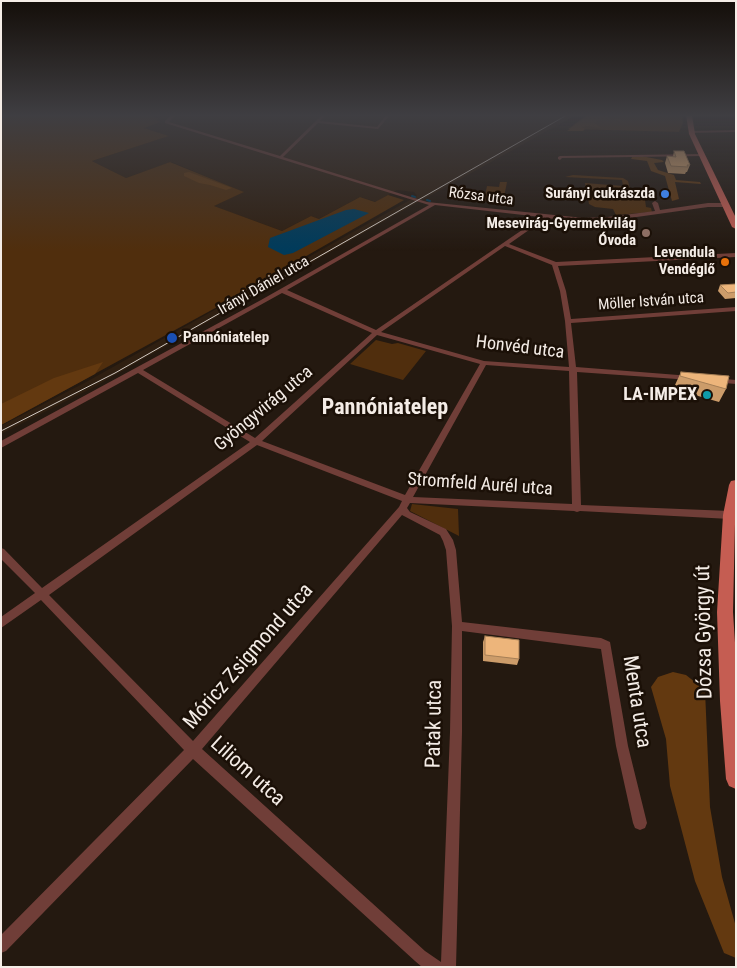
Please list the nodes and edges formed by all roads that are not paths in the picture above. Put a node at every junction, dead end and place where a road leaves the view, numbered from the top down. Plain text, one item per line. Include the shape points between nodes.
1 (287, 160) edge
2 (704, 160) edge
3 (655, 203) dead end
4 (434, 204) junction
5 (725, 205) junction
6 (564, 210) dead end
7 (658, 212) junction
8 (544, 217) junction
9 (562, 219) junction
10 (736, 227) edge
11 (506, 244) junction
12 (736, 255) edge
13 (555, 264) junction
14 (282, 290) junction
15 (736, 309) edge
16 (568, 321) junction
17 (376, 333) junction
18 (484, 363) junction
19 (138, 370) junction
20 (573, 370) junction
21 (698, 379) edge
22 (707, 380) edge
23 (736, 382) edge
24 (256, 442) junction
25 (1, 445) edge
26 (736, 485) edge
27 (405, 504) junction
28 (577, 508) junction
29 (730, 515) junction
30 (1, 552) edge
31 (41, 594) junction
32 (1, 623) edge
33 (457, 626) junction
34 (193, 750) junction
35 (736, 779) edge
36 (640, 823) dead end
37 (1, 946) edge
38 (435, 967) edge
39 (448, 967) edge

1 - 4 street, Rózsa utca
2 - 5 main road
3 - 7 street
4 - 8 street, Rózsa utca
4 - 14 street, Irányi Dániel utca
5 - 7 street, Rózsa utca
5 - 10 main road
6 - 9 street
7 - 9 street, Rózsa utca via 608,219
8 - 9 street, Rózsa utca
8 - 11 street, Gyöngyvirág utca
11 - 13 street
11 - 17 street, Gyöngyvirág utca
12 - 13 street
13 - 16 street
14 - 17 street, Honvéd utca
14 - 19 street, Irányi Dániel utca
15 - 16 street, Möller István utca
16 - 20 street
17 - 18 street, Honvéd utca
17 - 24 street, Gyöngyvirág utca
18 - 20 street, Honvéd utca
18 - 27 street, Móricz Zsigmond utca
19 - 24 street, Stromfeld Aurél utca
19 - 25 street, Irányi Dániel utca
20 - 21 street, Honvéd utca
20 - 28 street
22 - 23 street
24 - 27 street, Stromfeld Aurél utca
24 - 31 street, Gyöngyvirág utca
26 - 29 main road, Dózsa György út
27 - 28 street, Stromfeld Aurél utca
27 - 33 street, Patak utca via 407,514 443,532 448,540
27 - 34 street, Móricz Zsigmond utca
28 - 29 street, Stromfeld Aurél utca
29 - 35 main road, Dózsa György út via 724,612
30 - 31 street, Liliom utca
31 - 32 street, Gyöngyvirág utca
31 - 34 street, Liliom utca
33 - 36 street, Menta utca via 606,646 622,746
33 - 39 street, Patak utca
34 - 37 street, Móricz Zsigmond utca
34 - 38 street, Liliom utca

